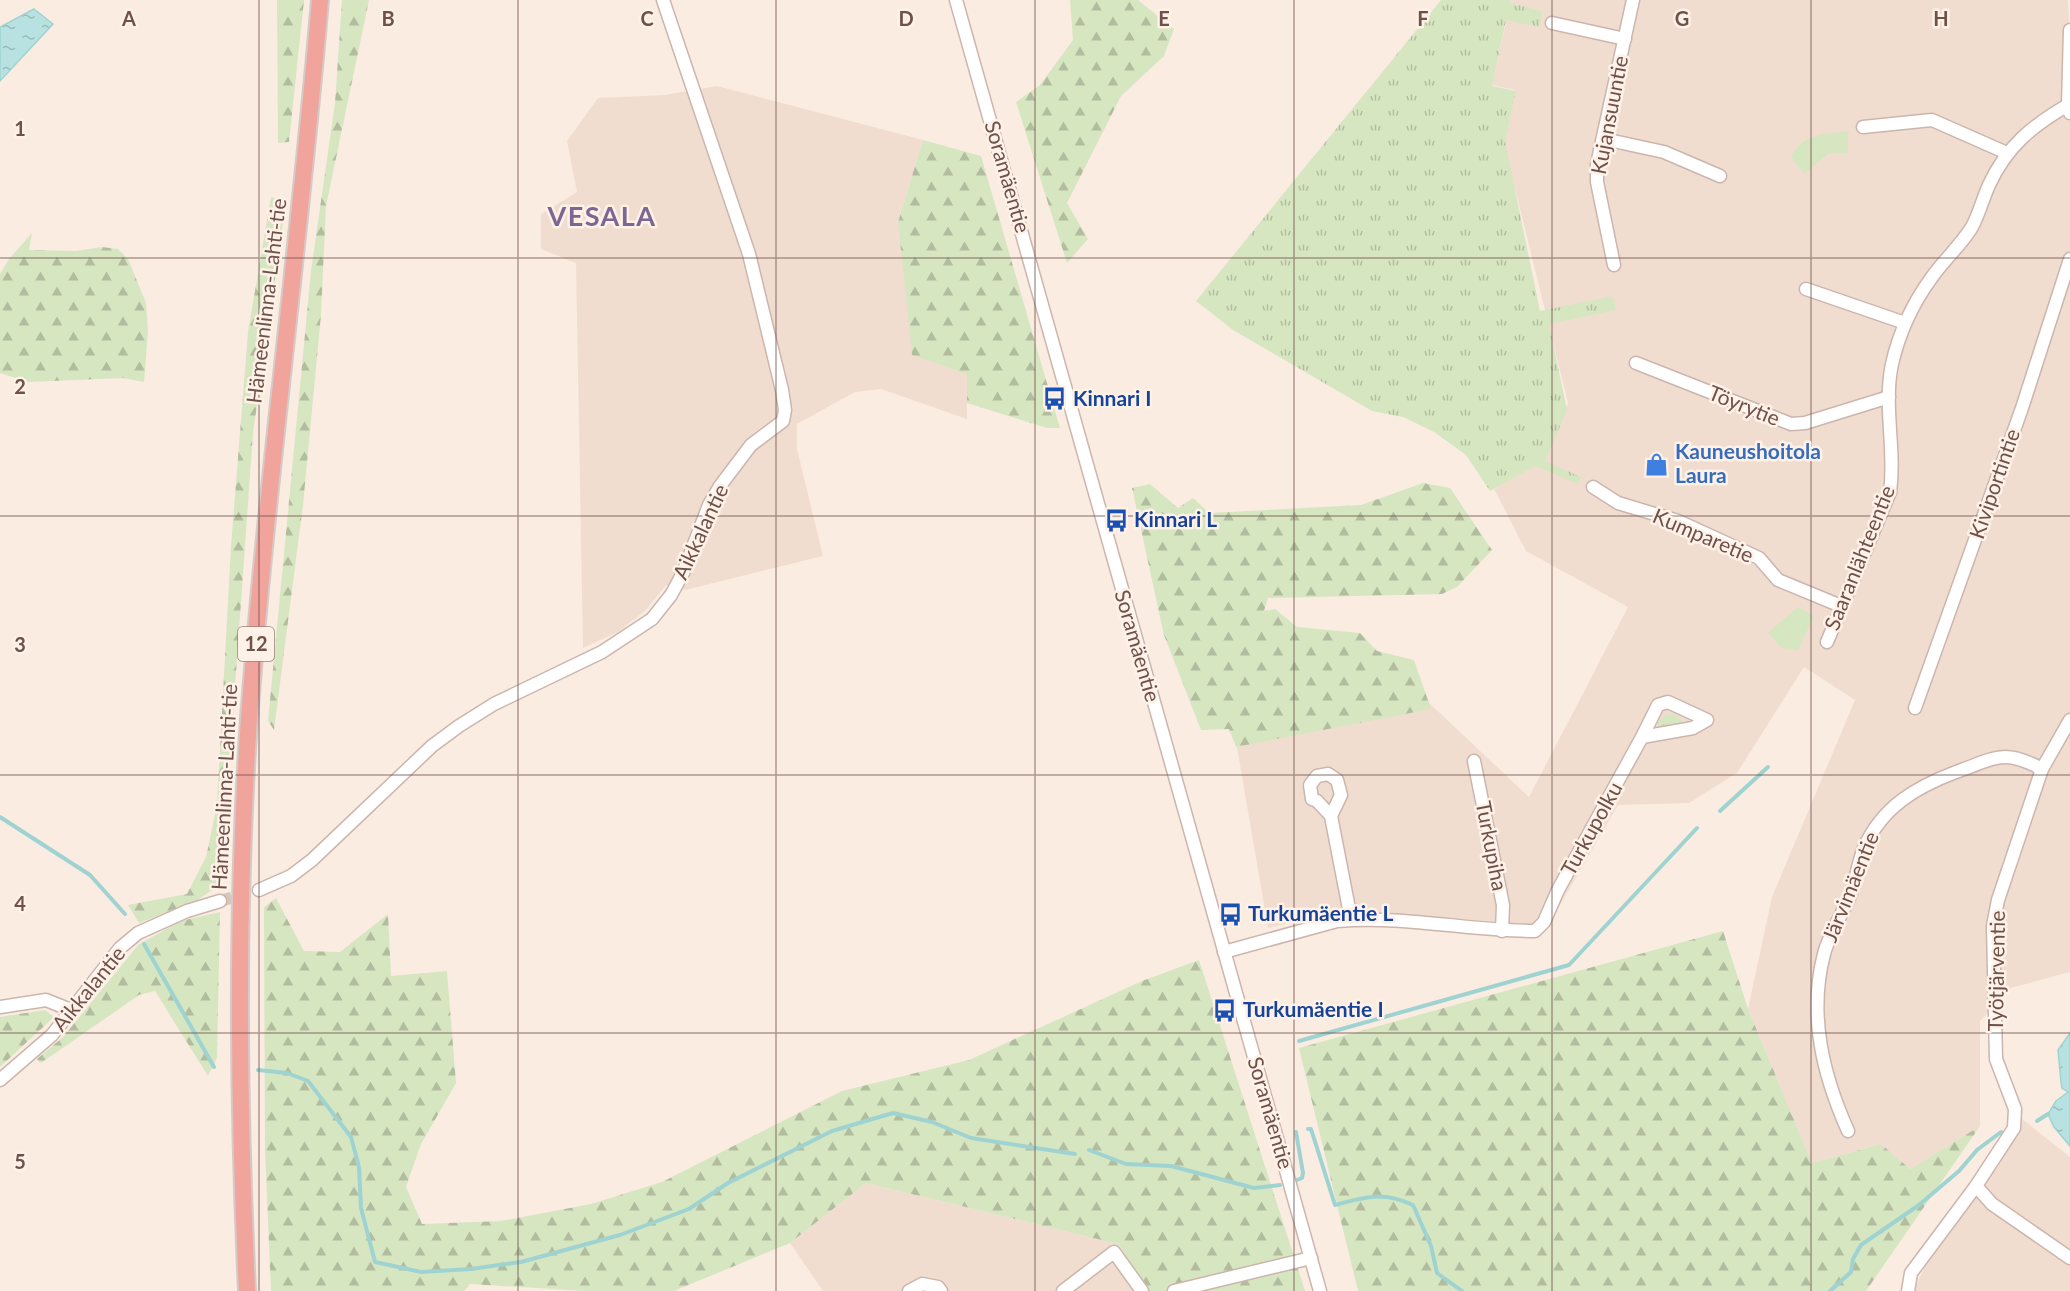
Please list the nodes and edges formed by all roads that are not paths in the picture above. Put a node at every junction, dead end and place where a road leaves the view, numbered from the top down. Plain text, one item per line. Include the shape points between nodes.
1 (320, 0) edge
2 (663, 0) edge
3 (956, 0) edge
4 (1633, 0) edge
5 (1552, 23) dead end
6 (2070, 30) edge
7 (1625, 39) junction
8 (2069, 109) edge
9 (1863, 127) dead end
10 (1604, 139) junction
11 (2007, 153) junction
12 (1720, 176) dead end
13 (2070, 260) edge
14 (1614, 265) dead end
15 (1806, 289) dead end
16 (1905, 323) junction
17 (1636, 363) dead end
18 (1889, 397) junction
19 (1593, 488) dead end
20 (1841, 606) junction
21 (1827, 642) dead end
22 (1915, 708) dead end
23 (2070, 720) edge
24 (1642, 737) junction
25 (1474, 762) dead end
26 (2042, 769) junction
27 (1330, 816) dead end
28 (259, 890) tunnel mouth
29 (220, 901) tunnel mouth
30 (1351, 920) junction
31 (1502, 931) junction
32 (1224, 952) junction
33 (0, 1007) edge
34 (71, 1010) junction
35 (0, 1080) edge
36 (1848, 1131) dead end
37 (1976, 1186) junction
38 (1311, 1258) junction
39 (2070, 1258) edge
40 (247, 1291) edge
41 (909, 1291) edge
42 (941, 1291) edge
43 (1063, 1291) edge
44 (1142, 1291) edge
45 (1174, 1291) edge
46 (1320, 1291) edge
47 (1908, 1291) edge

1 - 40 highway, Hämeenlinna-Lahti-tie / 12 via 249,720 240,961
2 - 28 street, Aikkalantie via 752,264 782,390 783,421 752,445 720,486 683,573 651,619 602,652 513,694 459,726 432,746 312,860 291,876
3 - 32 street, Soramäentie
4 - 7 street, Kujansuuntie
5 - 7 street
6 - 8 street
7 - 10 street, Kujansuuntie
8 - 11 street, Saaranlähteentie via 2036,123
9 - 11 street via 1932,120
10 - 12 street via 1664,152
10 - 14 street, Kujansuuntie via 1597,182
11 - 16 street, Saaranlähteentie via 1972,226 1931,278
13 - 22 street, Kiviportintie via 2022,408
15 - 16 street
16 - 18 street, Saaranlähteentie via 1892,365
17 - 18 street, Töyrytie via 1791,424
18 - 20 street, Saaranlähteentie via 1893,472 1890,492
19 - 20 street, Kumparetie via 1618,503 1678,521 1759,558 1778,580
20 - 21 street, Saaranlähteentie
23 - 26 street, Työtjärventie
24 - 24 street, Turkupolku via 1693,728 1707,720 1668,702 1658,705
24 - 31 street, Turkupolku via 1544,922 1535,931
25 - 31 street, Turkupiha via 1503,905
26 - 36 street, Järvimäentie via 2004,755 1929,783 1880,819 1864,849 1851,893 1824,952 1816,992 1817,1028 1832,1096
26 - 37 street, Työtjärventie via 2007,870 1993,926 1996,1059 2016,1118 2014,1128
27 - 30 street
29 - 34 street, Aikkalantie via 138,933 120,948
30 - 31 street via 1405,920
30 - 32 street
32 - 38 street, Soramäentie
33 - 34 street via 46,1000
34 - 35 street, Aikkalantie via 52,1035
37 - 39 street via 1992,1204
37 - 47 street, Työtjärventie via 1911,1273
38 - 45 street
38 - 46 street, Soramäentie
41 - 42 street via 922,1284
43 - 44 street via 1114,1252

